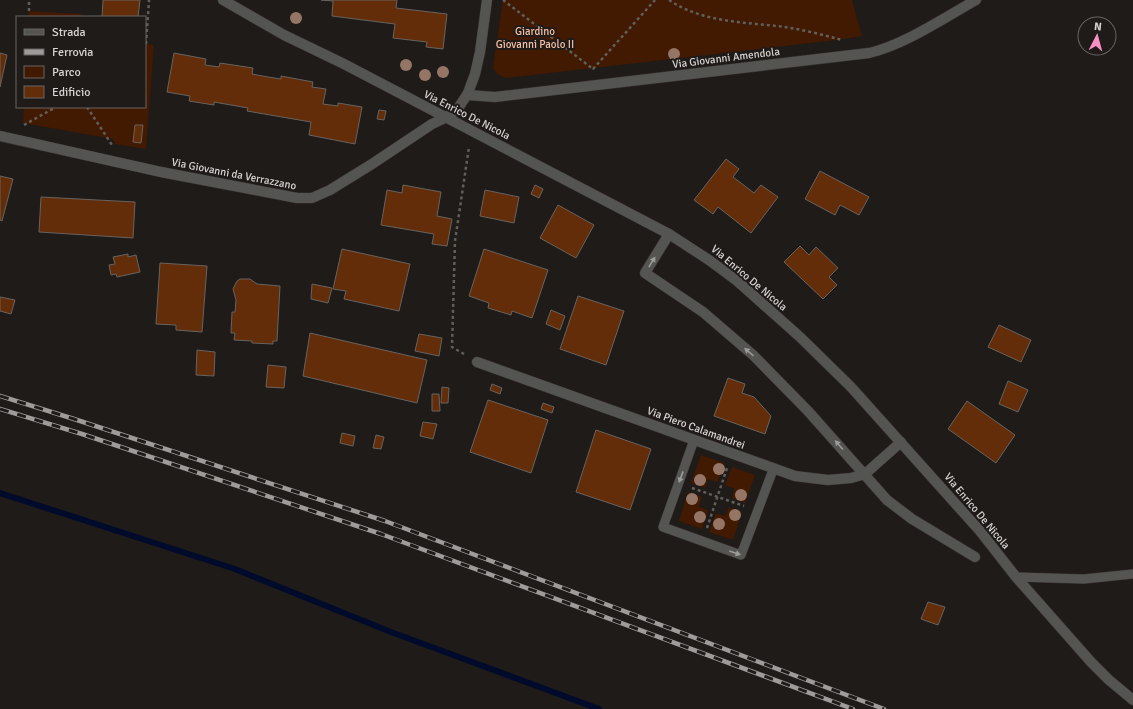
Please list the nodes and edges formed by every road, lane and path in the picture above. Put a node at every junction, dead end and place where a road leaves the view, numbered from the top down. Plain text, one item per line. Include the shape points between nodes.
1 (29, 0) edge
2 (149, 0) edge
3 (222, 0) edge
4 (487, 0) edge
5 (655, 0) edge
6 (669, 0) edge
7 (976, 0) edge
8 (503, 1) edge
9 (29, 11) dead end
10 (849, 42) dead end
11 (146, 44) dead end
12 (467, 95) junction
13 (54, 108) edge
14 (87, 108) edge
15 (446, 118) junction
16 (20, 127) dead end
17 (471, 131) junction
18 (0, 136) edge
19 (112, 146) dead end
20 (669, 234) junction
21 (477, 362) joint
22 (694, 440) junction
23 (901, 442) junction
24 (731, 454) junction
25 (773, 470) junction
26 (865, 474) junction
27 (678, 484) junction
28 (717, 497) junction
29 (758, 511) junction
30 (702, 541) junction
31 (975, 557) dead end
32 (1133, 574) edge
33 (1016, 577) junction
34 (1133, 700) edge

1 - 9 path
2 - 11 path
3 - 15 street, Via Enrico De Nicola via 284,35
4 - 12 street, Via Giovanni da Verrazzano via 478,64
5 - 8 path via 593,69
6 - 10 path via 685,10 706,16 826,35
7 - 12 street, Via Giovanni Amendola via 899,42 870,53 495,97
12 - 15 street, Via Giovanni da Verrazzano via 457,110
13 - 16 path
14 - 19 path
15 - 17 street, Via Enrico De Nicola
15 - 18 street, Via Giovanni da Verrazzano via 432,124 330,190 304,199 161,172
17 - 20 street, Via Enrico De Nicola
17 - 21 path via 455,241 452,347
20 - 23 street, Via Enrico De Nicola via 736,280 800,337
26 -> 20 street via 808,410 753,355 703,312 645,273
21 - 22 street, Via Piero Calamandrei
22 - 24 street, Via Piero Calamandrei
22 -> 27 lane
23 - 26 street, Via Piero Calamandrei
23 - 33 street, Via Enrico De Nicola via 980,531
24 - 25 street, Via Piero Calamandrei
24 - 28 path
25 - 26 street, Via Piero Calamandrei via 828,480
25 - 29 lane
26 - 31 street via 887,500 912,519
27 - 28 path
27 - 30 lane via 663,527
28 - 29 path
28 - 30 path
30 -> 29 lane via 741,555
32 - 33 lane via 1084,579
33 - 34 street, Via Enrico De Nicola via 1091,662

